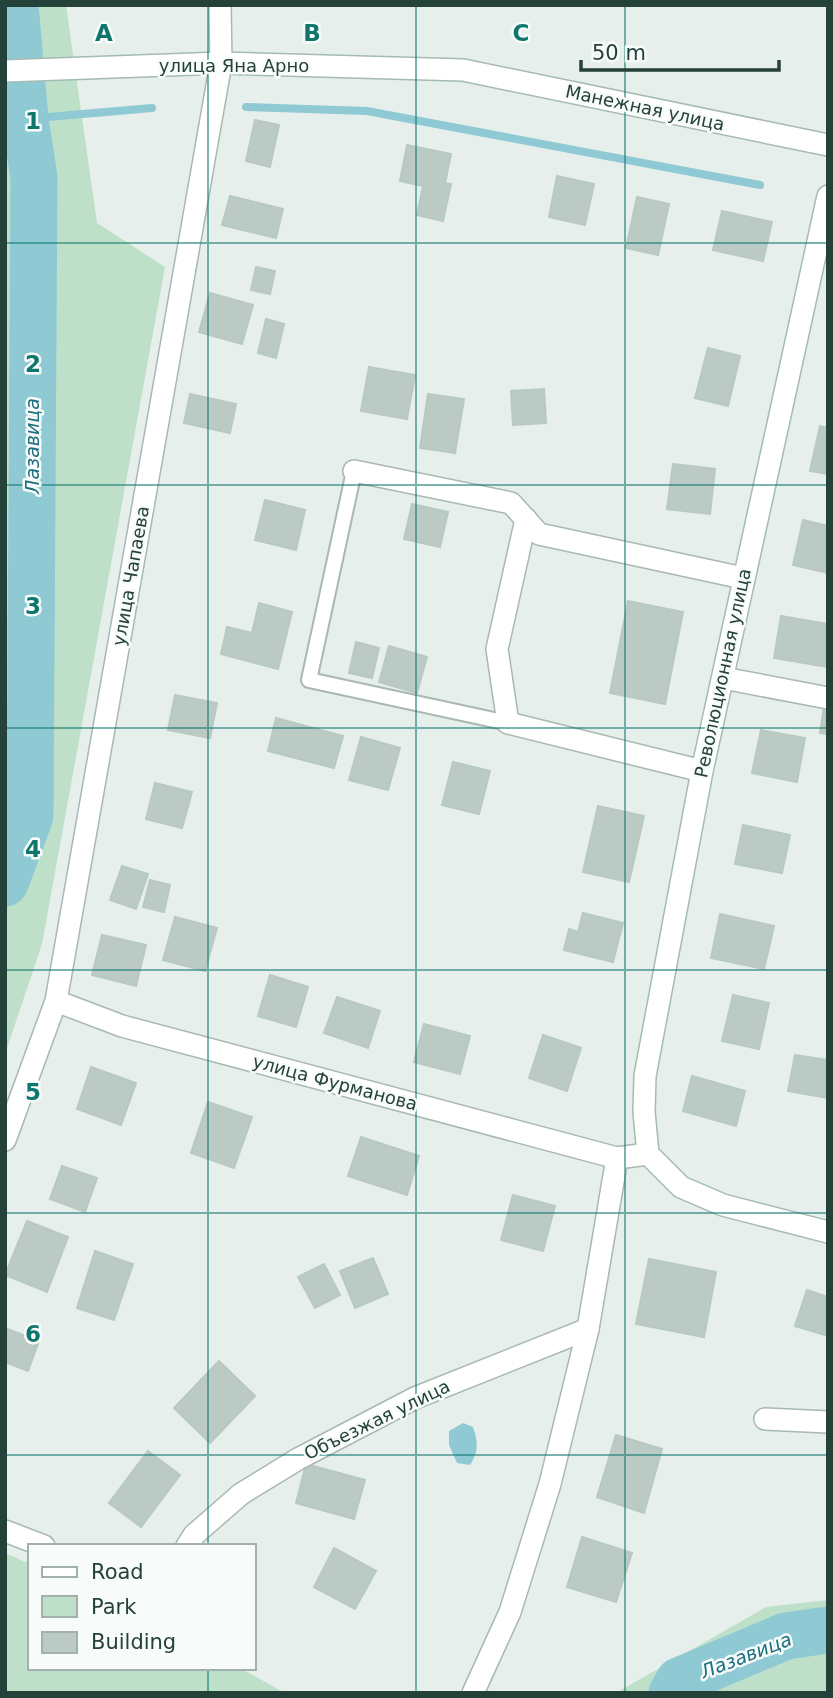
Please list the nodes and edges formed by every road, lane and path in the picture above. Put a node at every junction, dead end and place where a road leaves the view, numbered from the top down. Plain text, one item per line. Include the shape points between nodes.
1 (220, 5) edge
2 (221, 64) junction
3 (463, 70) joint
4 (5, 71) edge
5 (828, 145) edge
6 (827, 201) edge
7 (354, 471) joint
8 (526, 519) junction
9 (743, 578) junction
10 (723, 678) junction
11 (828, 698) edge
12 (508, 723) junction
13 (702, 771) junction
14 (56, 1001) junction
15 (5, 1140) edge
16 (648, 1154) junction
17 (617, 1158) junction
18 (828, 1232) edge
19 (588, 1329) junction
20 (765, 1419) dead end
21 (828, 1422) edge
22 (5, 1531) edge
23 (39, 1544) edge
24 (188, 1544) edge
25 (473, 1693) edge

1 - 2 street, улица Чапаева
2 - 3 street, улица Яна Арно
2 - 4 street, улица Яна Арно
2 - 14 street, улица Чапаева
3 - 5 street, Манежная улица
6 - 9 street, Революционная улица
7 - 8 street via 511,503
7 - 12 lane via 309,680
8 - 9 street via 539,534
8 - 12 street via 497,649
9 - 10 street, Революционная улица
10 - 11 street
10 - 13 street, Революционная улица
12 - 13 street
13 - 16 street, Революционная улица via 645,1076
14 - 15 street, улица Чапаева
14 - 17 street, улица Фурманова via 122,1026
16 - 17 street
16 - 18 street via 691,1192 723,1205
17 - 19 street
19 - 24 street, Объезжая улица via 415,1398 298,1459 241,1494
19 - 25 street via 546,1497 510,1612
20 - 21 street
22 - 23 street

